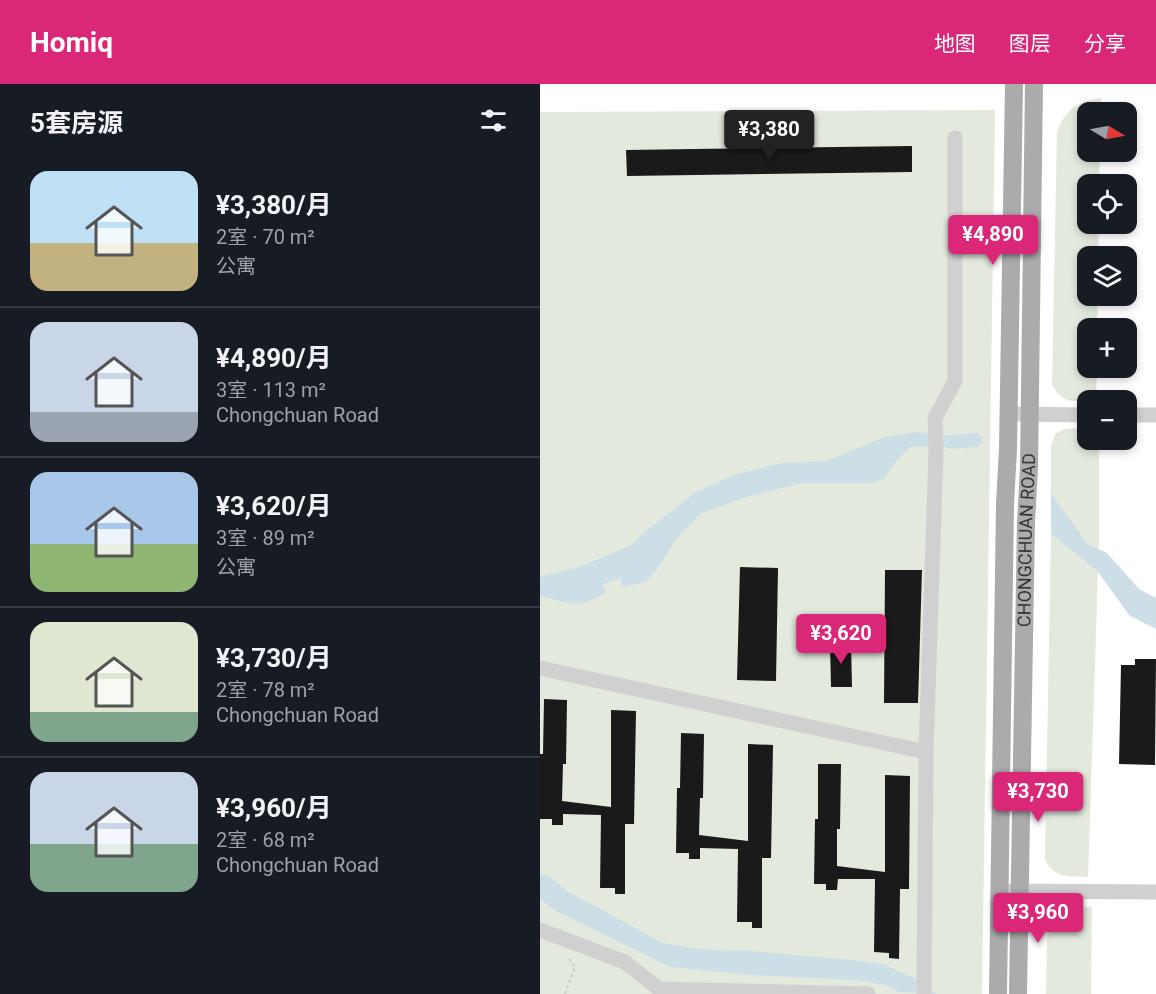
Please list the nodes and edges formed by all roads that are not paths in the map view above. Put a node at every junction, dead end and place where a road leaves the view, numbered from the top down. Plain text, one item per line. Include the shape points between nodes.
1 (1014, 84) edge
2 (1034, 84) edge
3 (956, 138) dead end
4 (1008, 414) junction
5 (1030, 415) junction
6 (1077, 415) edge
7 (1137, 415) edge
8 (1156, 416) edge
9 (540, 668) edge
10 (926, 752) junction
11 (999, 891) junction
12 (1021, 892) junction
13 (1156, 892) edge
14 (547, 932) edge
15 (648, 986) edge
16 (868, 994) edge
17 (924, 994) edge
18 (998, 994) edge
19 (1018, 994) edge

1 - 4 main road, CHONGCHUAN ROAD
2 - 5 main road, CHONGCHUAN ROAD
3 - 10 street via 955,381 935,418
4 - 5 street
4 - 11 main road, CHONGCHUAN ROAD
5 - 6 street
5 - 12 main road, CHONGCHUAN ROAD
7 - 8 street
9 - 10 street
10 - 17 street
11 - 12 street
11 - 18 main road, CHONGCHUAN ROAD
12 - 13 street
12 - 19 main road, CHONGCHUAN ROAD
14 - 15 street via 625,962
15 - 16 street

